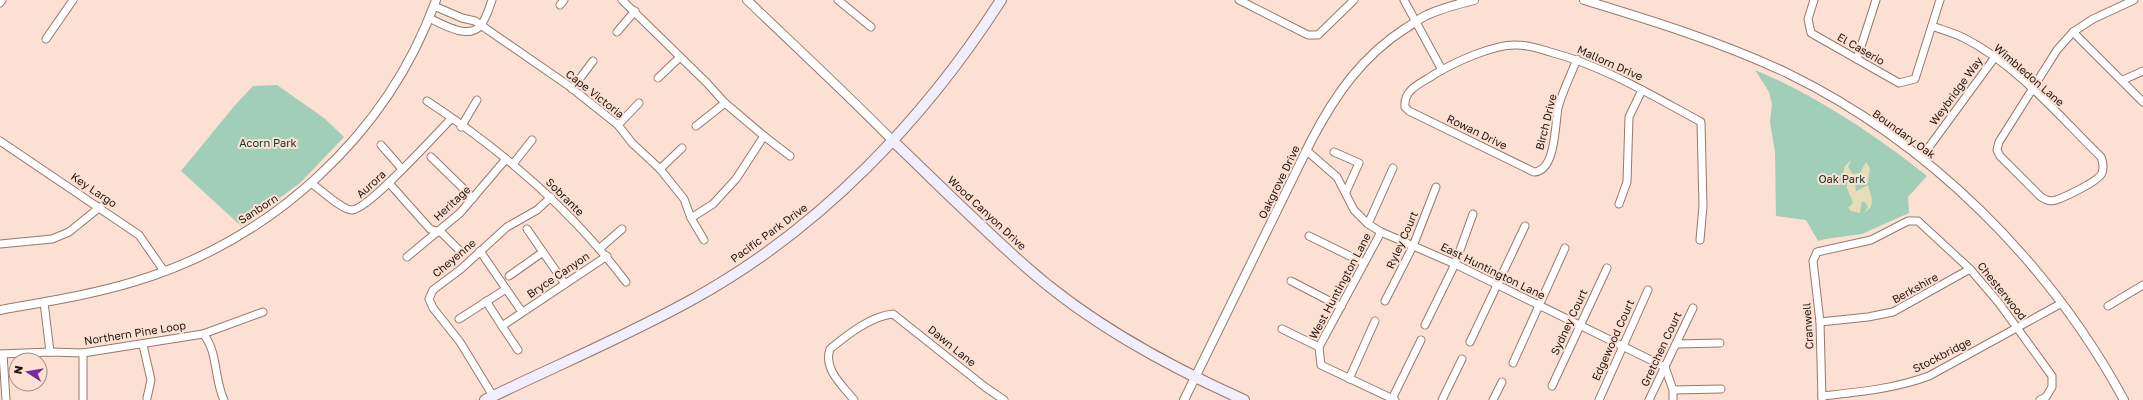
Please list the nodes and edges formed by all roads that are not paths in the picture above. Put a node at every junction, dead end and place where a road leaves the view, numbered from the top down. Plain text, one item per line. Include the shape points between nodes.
1 (2, 0) edge
2 (492, 0) edge
3 (622, 0) edge
4 (747, 0) edge
5 (838, 0) edge
6 (1001, 0) edge
7 (1239, 0) edge
8 (1354, 0) edge
9 (1404, 0) edge
10 (1474, 0) edge
11 (1584, 0) edge
12 (1814, 0) edge
13 (1876, 0) edge
14 (1940, 0) edge
15 (2134, 0) edge
16 (70, 1) edge
17 (0, 3) edge
18 (435, 3) edge
19 (635, 11) junction
20 (430, 18) junction
21 (1416, 22) junction
22 (480, 26) junction
23 (1932, 26) junction
24 (871, 27) dead end
25 (617, 32) dead end
26 (2074, 32) junction
27 (46, 38) dead end
28 (680, 57) junction
29 (1995, 57) junction
30 (1577, 59) junction
31 (1857, 59) junction
32 (593, 61) dead end
33 (1442, 70) junction
34 (2143, 71) edge
35 (658, 78) dead end
36 (2123, 80) junction
37 (572, 89) junction
38 (2032, 89) junction
39 (1642, 90) junction
40 (477, 100) dead end
41 (427, 102) dead end
42 (1404, 102) joint
43 (2143, 102) edge
44 (639, 103) dead end
45 (725, 103) junction
46 (451, 119) junction
47 (618, 125) junction
48 (461, 126) junction
49 (696, 126) dead end
50 (764, 136) junction
51 (532, 140) dead end
52 (0, 141) edge
53 (893, 141) junction
54 (381, 146) dead end
55 (682, 148) dead end
56 (1307, 151) junction
57 (1334, 152) dead end
58 (790, 156) dead end
59 (431, 157) dead end
60 (1921, 158) junction
61 (506, 159) junction
62 (513, 164) junction
63 (1393, 168) dead end
64 (1545, 168) joint
65 (402, 169) junction
66 (660, 169) junction
67 (312, 183) junction
68 (389, 183) junction
69 (1436, 187) dead end
70 (1346, 192) junction
71 (551, 197) junction
72 (473, 198) junction
73 (1619, 204) dead end
74 (100, 207) junction
75 (1473, 214) dead end
76 (691, 218) junction
77 (1918, 221) joint
78 (1368, 224) junction
79 (1526, 226) dead end
80 (527, 229) dead end
81 (622, 229) dead end
82 (437, 232) junction
83 (1381, 232) junction
84 (1309, 236) dead end
85 (704, 240) dead end
86 (1700, 240) dead end
87 (0, 244) edge
88 (1413, 246) junction
89 (1565, 248) dead end
90 (600, 249) junction
91 (458, 250) dead end
92 (480, 251) junction
93 (543, 252) junction
94 (607, 256) junction
95 (407, 257) dead end
96 (1364, 263) junction
97 (1455, 264) junction
98 (1607, 268) dead end
99 (1970, 269) junction
100 (164, 271) junction
101 (509, 276) dead end
102 (1290, 281) dead end
103 (626, 282) dead end
104 (565, 284) junction
105 (1498, 285) junction
106 (2143, 285) edge
107 (506, 289) junction
108 (1648, 290) dead end
109 (1385, 301) dead end
110 (44, 302) junction
111 (486, 302) junction
112 (2062, 303) junction
113 (1539, 305) junction
114 (2108, 306) dead end
115 (1341, 307) junction
116 (1693, 308) dead end
117 (0, 310) edge
118 (262, 312) dead end
119 (522, 312) junction
120 (459, 318) dead end
121 (1375, 321) dead end
122 (1820, 322) junction
123 (1425, 325) dead end
124 (502, 326) junction
125 (1580, 326) junction
126 (2017, 328) junction
127 (1282, 329) dead end
128 (203, 334) junction
129 (1421, 340) dead end
130 (1470, 342) dead end
131 (1720, 343) dead end
132 (1676, 344) junction
133 (143, 345) junction
134 (1319, 347) junction
135 (1622, 348) junction
136 (518, 350) dead end
137 (50, 352) junction
138 (83, 353) junction
139 (1, 354) edge
140 (1462, 359) dead end
141 (1513, 363) dead end
142 (1665, 367) junction
143 (1195, 378) junction
144 (1349, 379) junction
145 (1502, 382) dead end
146 (1552, 386) dead end
147 (1722, 389) dead end
148 (1673, 390) junction
149 (147, 398) dead end
150 (489, 398) edge
151 (1822, 398) edge
152 (1394, 399) edge
153 (6, 400) edge
154 (83, 400) edge
155 (224, 400) edge
156 (854, 400) edge
157 (1004, 400) edge
158 (1184, 400) edge
159 (1244, 400) edge
160 (1442, 400) edge
161 (1493, 400) edge
162 (1599, 400) edge
163 (1649, 400) edge
164 (1674, 400) edge
165 (2040, 400) edge
166 (2124, 400) edge

1 - 17 street
2 - 22 street
3 - 19 street
4 - 53 street, Wood Canyon Drive
5 - 24 street
6 - 53 main road, Pacific Park Drive via 963,56
7 - 8 street via 1308,34 1318,35
9 - 21 street
10 - 21 street via 1426,15
11 - 60 street, Boundary Oak via 1688,33 1781,71 1848,107
12 - 31 street, El Caserio via 1808,19 1811,33
13 - 31 street
14 - 23 street
15 - 26 street via 2093,18
16 - 27 street
18 - 20 street, Sanborn
18 - 22 street, Cape Victoria via 462,18 475,21
19 - 25 street
19 - 28 street
20 - 22 street via 458,31 473,31
20 - 67 street, Sanborn via 401,74 373,117 350,145
21 - 33 street
21 - 56 street, Oakgrove Drive via 1394,36 1356,70 1327,111
22 - 37 street, Cape Victoria
23 - 29 street, Wimbledon Lane via 1964,38
23 - 31 street, El Caserio via 1915,80 1899,83
26 - 36 street
26 - 38 street via 2057,50
28 - 35 street
28 - 45 street
29 - 38 street, Wimbledon Lane
29 - 60 street, Weybridge Way
30 - 33 street, Mallorn Drive via 1517,45 1495,48
30 - 39 street, Mallorn Drive
30 - 64 street, Birch Drive via 1558,108 1556,138
32 - 37 street
33 - 42 street, Mallorn Drive via 1409,91
34 - 36 street
36 - 43 street
37 - 47 street, Cape Victoria
38 - 38 street, Wimbledon Lane via 2101,157 2103,164 2102,173 2094,181 2056,200 2047,201 2036,192 1997,150 1999,142
39 - 73 street via 1629,117 1627,182
39 - 86 street, Mallorn Drive via 1701,122 1703,206
40 - 48 street
41 - 46 street, Sobrante
42 - 64 street, Rowan Drive via 1405,108 1409,111 1534,172 1540,172
44 - 47 street
45 - 49 street
45 - 50 street
46 - 48 street, Sobrante
46 - 65 street, Aurora
47 - 66 street, Cape Victoria via 632,143
48 - 61 street, Sobrante
50 - 58 street
50 - 76 street via 736,178 713,204
51 - 62 street
52 - 74 street, Key Largo
53 - 143 main road, Wood Canyon Drive via 1026,267 1104,325
53 - 150 main road, Pacific Park Drive via 835,198 788,236 722,282 641,327
54 - 65 street, Aurora
55 - 66 street
56 - 70 street, East Huntington Lane via 1337,177
56 - 143 street, Oakgrove Drive
57 - 70 street via 1358,163
59 - 72 street
60 - 112 street, Boundary Oak via 1973,203 2014,244
61 - 62 street, Sobrante
61 - 72 street, Heritage
62 - 71 street, Sobrante
63 - 78 street
65 - 68 street, Aurora
66 - 76 street, Cape Victoria via 684,199
67 - 68 street, Aurora via 343,207 351,210 360,208
67 - 100 street, Sanborn via 278,211 218,248
68 - 82 street via 430,229
69 - 88 street, Ryley Court
70 - 78 street, East Huntington Lane via 1354,210
71 - 90 street, Sobrante
71 - 92 street, Cheyenne via 537,210 507,227
72 - 82 street, Heritage
74 - 87 street via 69,232 52,239
74 - 100 street, Key Largo via 139,235
75 - 97 street
76 - 85 street, Cape Victoria
77 - 99 street, Chesterwood
77 - 122 street, Cranwell via 1908,221 1871,240 1817,252 1813,261
78 - 83 street, East Huntington Lane
79 - 105 street
80 - 93 street
81 - 90 street
82 - 91 street via 442,233
82 - 95 street, Heritage
83 - 88 street, East Huntington Lane
83 - 96 street, West Huntington Lane
84 - 96 street
88 - 97 street, East Huntington Lane
88 - 109 street, Ryley Court
89 - 113 street
90 - 94 street, Sobrante
92 - 107 street, Bryce Canyon
92 - 150 street, Cheyenne via 433,290 429,299 433,308 460,342
93 - 101 street
93 - 104 street
94 - 103 street, Sobrante
94 - 104 street, Bryce Canyon
96 - 115 street, West Huntington Lane
97 - 105 street, East Huntington Lane
97 - 123 street
98 - 125 street, Sydney Court
99 - 122 street, Berkshire via 1893,312
99 - 126 street, Chesterwood
100 - 110 street, Sanborn via 133,282
102 - 115 street
104 - 119 street, Bryce Canyon
105 - 113 street, East Huntington Lane
105 - 130 street
106 - 114 street
107 - 111 street
107 - 119 street, Bryce Canyon
108 - 135 street, Edgewood Court
110 - 117 street, Sanborn
110 - 137 street
111 - 120 street
111 - 124 street
112 - 126 street, Stockbridge
112 - 166 street, Boundary Oak via 2092,346
113 - 125 street, East Huntington Lane
113 - 141 street
115 - 134 street, West Huntington Lane
116 - 132 street, Gretchen Court
118 - 128 street
119 - 124 street, Bryce Canyon
121 - 144 street
122 - 151 street, Cranwell
124 - 136 street
125 - 135 street, East Huntington Lane
125 - 146 street, Sydney Court
126 - 151 street, Stockbridge via 1913,382
126 - 165 street, Chesterwood via 2052,376 2052,387 2046,397
127 - 134 street
128 - 133 street, Northern Pine Loop
128 - 155 street, Northern Pine Loop via 211,348 216,377
129 - 152 street
131 - 132 street
132 - 142 street, Gretchen Court
133 - 138 street, Northern Pine Loop
133 - 149 street via 151,380
134 - 144 street, West Huntington Lane via 1321,365
135 - 142 street, East Huntington Lane
135 - 162 street, Edgewood Court
137 - 138 street, Northern Pine Loop
137 - 139 street, Northern Pine Loop
138 - 154 street
139 - 153 street
140 - 160 street
142 - 148 street
142 - 163 street, Gretchen Court
143 - 158 street, Oakgrove Drive
143 - 159 main road, Wood Canyon Drive
144 - 152 street, West Huntington Lane
145 - 161 street
147 - 148 street
148 - 164 street
156 - 157 street, Dawn Lane via 828,365 830,349 885,315 893,314

